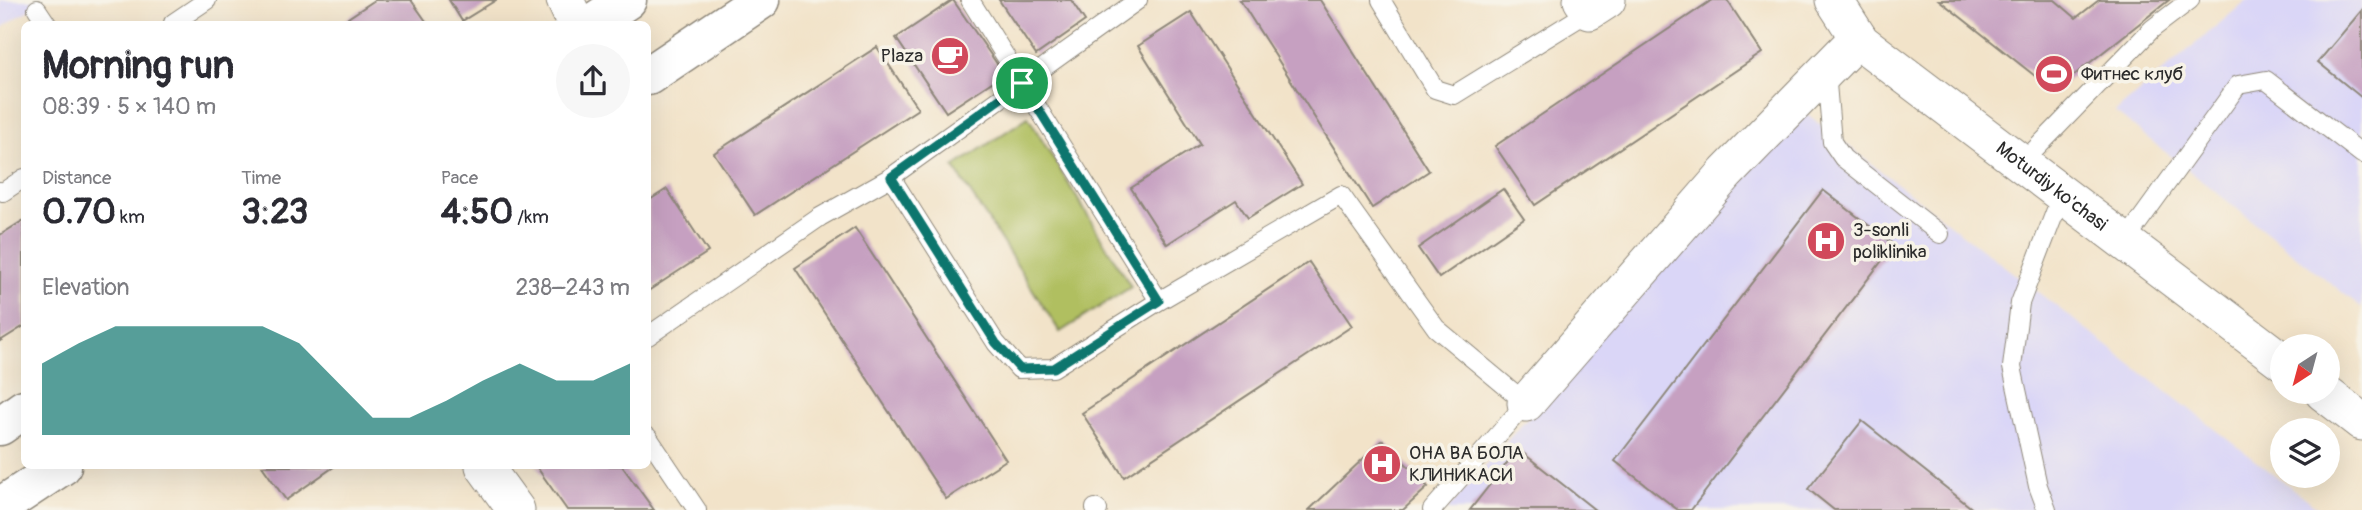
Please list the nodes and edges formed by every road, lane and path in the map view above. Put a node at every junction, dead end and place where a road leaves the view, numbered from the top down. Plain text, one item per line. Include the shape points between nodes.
1 (208, 0) edge
2 (565, 0) edge
3 (628, 0) edge
4 (761, 0) edge
5 (971, 0) edge
6 (1138, 0) edge
7 (1381, 0) edge
8 (1834, 0) edge
9 (2190, 0) edge
10 (1593, 4) edge
11 (176, 21) edge
12 (575, 21) edge
13 (596, 21) edge
14 (1858, 38) junction
15 (1826, 70) junction
16 (651, 74) edge
17 (1022, 83) junction
18 (2362, 154) edge
19 (2021, 164) junction
20 (891, 177) junction
21 (21, 180) edge
22 (0, 191) edge
23 (2062, 194) junction
24 (1940, 234) dead end
25 (2125, 241) junction
26 (1159, 301) junction
27 (651, 334) edge
28 (2270, 352) edge
29 (1525, 403) junction
30 (2339, 404) edge
31 (21, 411) edge
32 (2362, 422) edge
33 (0, 426) edge
34 (651, 441) edge
35 (57, 469) edge
36 (486, 469) edge
37 (0, 507) edge
38 (508, 507) edge
39 (697, 510) edge
40 (1432, 510) edge
41 (2047, 510) edge

1 - 11 lane
2 - 12 street
3 - 13 main road
4 - 16 main road
5 - 17 lane
6 - 17 lane
7 - 10 lane via 1435,89 1454,95
8 - 14 street, Moturdiy ko'chasi
9 - 19 lane via 2152,29
14 - 15 street
14 - 19 street, Moturdiy ko'chasi
15 - 24 lane via 1832,142 1843,158
15 - 29 street via 1726,173
17 - 20 lane
17 - 26 lane
18 - 25 lane via 2266,80 2238,85
19 - 23 street, Moturdiy ko'chasi
20 - 26 lane via 996,343 1020,369 1054,368
20 - 27 lane via 820,218
21 - 22 lane
23 - 25 street, Moturdiy ko'chasi
23 - 41 lane via 2020,303 2012,367
25 - 28 street, Moturdiy ko'chasi
26 - 29 lane via 1341,195 1436,328
29 - 40 lane
30 - 32 street
31 - 33 main road
34 - 39 lane
35 - 37 main road
36 - 38 street

